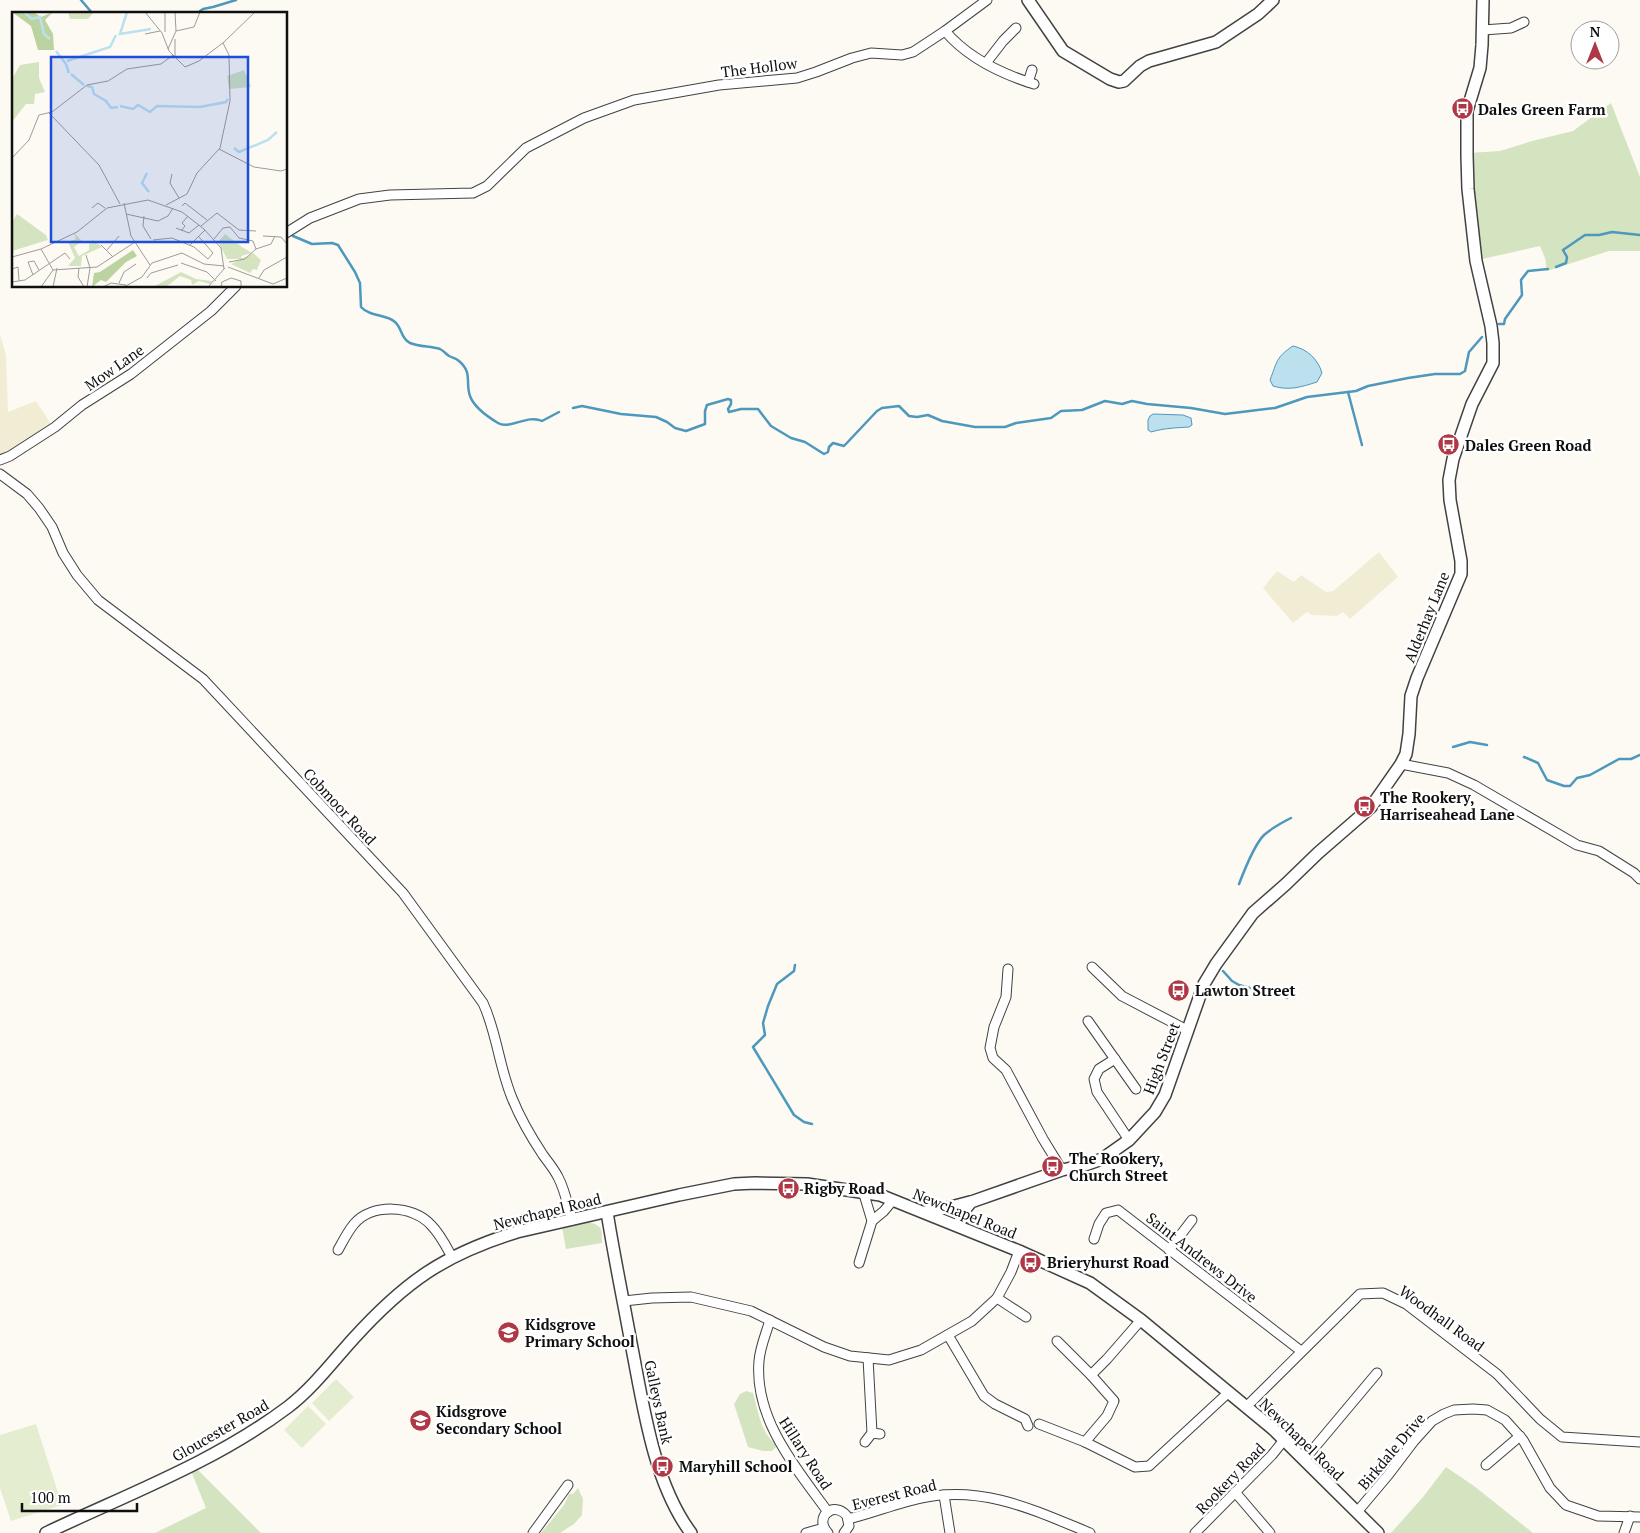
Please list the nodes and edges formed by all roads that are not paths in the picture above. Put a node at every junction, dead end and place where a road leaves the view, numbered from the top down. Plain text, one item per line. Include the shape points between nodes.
1 (987, 0) edge
2 (1028, 0) edge
3 (1035, 0) edge
4 (1273, 0) edge
5 (1483, 0) edge
6 (1037, 14) junction
7 (1524, 22) dead end
8 (1016, 28) dead end
9 (1483, 30) junction
10 (945, 31) junction
11 (986, 63) junction
12 (1032, 70) dead end
13 (288, 232) edge
14 (234, 288) edge
15 (0, 460) edge
16 (0, 474) edge
17 (1401, 764) junction
18 (1640, 879) edge
19 (1092, 967) dead end
20 (1008, 970) dead end
21 (1088, 1021) dead end
22 (1188, 1030) junction
23 (1115, 1059) junction
24 (1136, 1089) dead end
25 (1129, 1140) junction
26 (1062, 1170) junction
27 (863, 1191) junction
28 (893, 1200) junction
29 (971, 1202) junction
30 (607, 1212) junction
31 (923, 1212) junction
32 (572, 1220) junction
33 (1192, 1220) dead end
34 (872, 1221) junction
35 (959, 1226) junction
36 (1094, 1239) dead end
37 (1169, 1250) junction
38 (1019, 1251) junction
39 (336, 1252) dead end
40 (452, 1257) junction
41 (859, 1263) dead end
42 (997, 1298) junction
43 (624, 1301) junction
44 (1026, 1317) dead end
45 (770, 1320) junction
46 (1140, 1320) junction
47 (948, 1336) junction
48 (1057, 1341) dead end
49 (1301, 1351) junction
50 (868, 1358) junction
51 (1376, 1372) dead end
52 (1091, 1375) junction
53 (1229, 1392) junction
54 (1246, 1406) junction
55 (1039, 1424) dead end
56 (1028, 1426) dead end
57 (1520, 1436) junction
58 (1284, 1440) junction
59 (865, 1442) dead end
60 (1085, 1442) junction
61 (1640, 1442) edge
62 (1304, 1460) junction
63 (1486, 1465) dead end
64 (568, 1486) dead end
65 (1235, 1492) junction
66 (944, 1495) junction
67 (828, 1512) junction
68 (1357, 1512) junction
69 (1630, 1516) junction
70 (1640, 1517) edge
71 (848, 1519) junction
72 (826, 1530) edge
73 (46, 1533) edge
74 (533, 1533) edge
75 (691, 1533) edge
76 (806, 1533) edge
77 (844, 1533) edge
78 (950, 1533) edge
79 (1090, 1533) edge
80 (1195, 1533) edge
81 (1270, 1533) edge
82 (1378, 1533) edge
83 (1624, 1533) edge

1 - 10 street, The Hollow
2 - 6 street
3 - 6 street
4 - 6 street via 1216,42 1149,61 1119,82 1062,52
5 - 9 street
7 - 9 street via 1512,28
8 - 11 street
9 - 17 street, Alderhay Lane via 1480,68 1467,110 1468,189 1476,260 1493,343 1493,363 1472,404 1449,480 1461,574 1417,678 1406,754
10 - 11 street via 956,44
10 - 13 street, The Hollow via 913,52 902,55 871,53 797,78 719,85 634,100 584,118 526,148 486,186 473,193 359,199 310,218
11 - 12 street via 1031,83
14 - 15 street, Mow Lane via 211,311 131,374 82,405 55,427
16 - 32 street, Cobmoor Road via 40,508 63,553 98,600 204,679 403,893 483,1003 512,1098 525,1127 564,1189
17 - 18 street via 1448,773 1474,785 1577,845 1599,851
17 - 22 street, High Street via 1371,807 1252,913 1204,984
19 - 22 street via 1122,996
20 - 26 street via 1006,997 990,1048 993,1058 1006,1070
21 - 23 street
22 - 25 street, High Street via 1165,1094 1156,1110
23 - 24 street
23 - 25 street via 1098,1069 1094,1080 1097,1092
25 - 26 street, High Street via 1102,1158
26 - 29 street, High Street
27 - 28 street, Newchapel Road
27 - 30 street, Newchapel Road via 807,1184 734,1184
27 - 34 street
28 - 31 street, Newchapel Road
28 - 34 street
29 - 31 street, High Street
29 - 35 street via 965,1208
30 - 32 street, Newchapel Road
30 - 43 street, Galleys Bank
31 - 35 street, Newchapel Road
32 - 40 street, Newchapel Road via 517,1232
33 - 37 street
34 - 41 street
35 - 38 street, Newchapel Road
36 - 37 street, Saint Andrews Drive via 1106,1213 1118,1210
37 - 49 street, Saint Andrews Drive
38 - 42 street
38 - 46 street, Newchapel Road via 1090,1283
39 - 40 street via 355,1222 370,1214 393,1209 414,1214 431,1225
40 - 73 street, Gloucester Road via 420,1276 385,1305 320,1376 270,1420 213,1455
42 - 44 street
42 - 47 street via 972,1321
43 - 45 street via 691,1297 751,1311
43 - 75 street, Galleys Bank via 655,1455 666,1488
45 - 50 street via 824,1347
45 - 67 street, Hillary Road via 759,1362 763,1403 773,1430
46 - 52 street
46 - 53 street, Newchapel Road
47 - 50 street via 904,1356 889,1360
47 - 56 street via 984,1396 1025,1419
48 - 52 street
49 - 54 street, Woodhall Road
49 - 61 street, Woodhall Road via 1360,1294 1383,1293 1406,1304 1497,1374 1562,1437
50 - 59 street via 876,1434
51 - 62 street
52 - 60 street via 1114,1402 1107,1416
53 - 54 street, Newchapel Road
53 - 60 street via 1149,1466 1135,1467
54 - 58 street, Newchapel Road
55 - 60 street
57 - 63 street
57 - 68 street, Birkdale Drive via 1505,1420 1488,1410 1454,1410 1444,1414 1432,1421 1414,1441
57 - 69 street, Birkdale Drive via 1550,1488 1566,1505 1598,1516
58 - 62 street, Newchapel Road
58 - 65 street, Rookery Road
62 - 68 street, Newchapel Road
64 - 74 street
65 - 80 street, Rookery Road
65 - 81 street
66 - 71 street, Everest Road via 904,1502
66 - 78 street
66 - 79 street, Everest Road via 969,1494 1012,1502
67 - 71 street via 840,1510
67 - 72 street via 823,1519
68 - 82 street, Newchapel Road
69 - 70 street, Birkdale Drive
69 - 83 street
71 - 77 street via 849,1526
72 - 76 street

